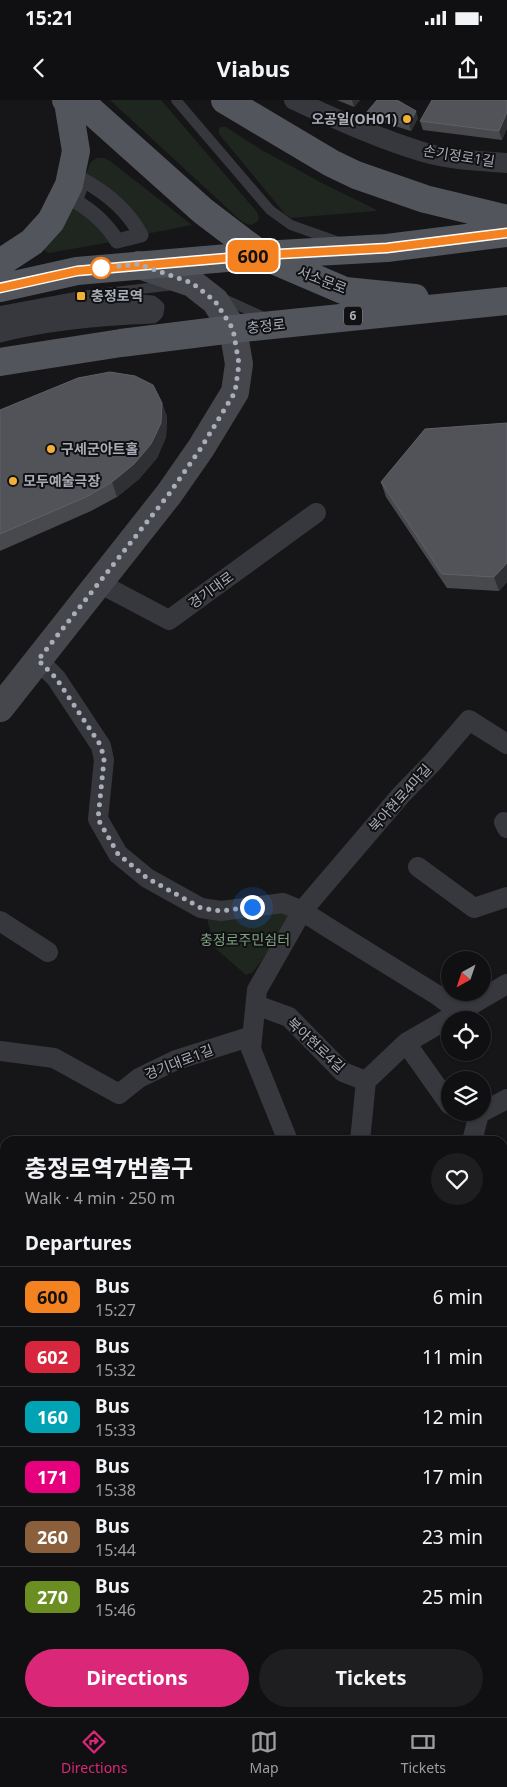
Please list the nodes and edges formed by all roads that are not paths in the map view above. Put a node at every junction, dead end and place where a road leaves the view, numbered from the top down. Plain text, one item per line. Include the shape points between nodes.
1 (66, 100) edge
2 (79, 100) edge
3 (176, 100) edge
4 (225, 100) edge
5 (294, 100) edge
6 (507, 163) edge
7 (507, 219) edge
8 (507, 233) edge
9 (387, 248) junction
10 (0, 263) edge
11 (138, 264) junction
12 (221, 269) junction
13 (0, 288) edge
14 (507, 301) edge
15 (474, 303) junction
16 (0, 311) edge
17 (0, 320) edge
18 (279, 324) junction
19 (233, 329) junction
20 (0, 335) edge
21 (0, 362) edge
22 (316, 513) dead end
23 (99, 583) junction
24 (38, 660) junction
25 (0, 708) edge
26 (507, 744) edge
27 (418, 867) dead end
28 (507, 897) edge
29 (302, 911) junction
30 (0, 921) edge
31 (48, 952) dead end
32 (507, 984) edge
33 (256, 1005) junction
34 (459, 1011) edge
35 (462, 1011) edge
36 (441, 1023) edge
37 (252, 1036) junction
38 (406, 1043) junction
39 (0, 1051) edge
40 (366, 1081) junction
41 (441, 1092) edge
42 (507, 1099) edge
43 (477, 1124) edge
44 (286, 1136) edge
45 (360, 1136) edge

1 - 10 main road via 76,151 69,185 51,221 32,242
2 - 12 main road, 서소문로 via 203,211
3 - 9 lane via 270,210 291,226 340,243
4 - 7 main road via 356,175 425,199
5 - 6 street, 손기정로1길 via 361,120 424,152 464,160
8 - 9 main road
9 - 12 main road
11 - 12 main road
11 - 12 main road
11 - 13 main road via 77,271
12 - 15 main road, 서소문로 via 344,291
12 - 16 lane
12 - 18 lane
12 - 19 main road via 215,301
14 - 15 main road, 6
15 - 18 main road, 충정로 / 6
17 - 20 street via 140,302 157,307 154,316 86,320
18 - 19 main road, 충정로 / 6
19 - 21 main road, 충정로 / 6
19 - 23 main road via 239,364 235,392 169,494
22 - 23 street, 경기대로 via 170,620
23 - 24 main road
24 - 25 main road
24 - 29 street via 56,678 101,746 104,760 98,819 118,854 147,878 201,908 221,911 283,903
26 - 29 street, 북아현로4마길 via 469,720
27 - 28 street via 474,908
29 - 33 street, 북아현로4마길 via 257,990
29 - 34 street
30 - 31 street
32 - 35 street
33 - 37 street, 북아현로4마길
33 - 40 street, 북아현로4길 via 289,1017 343,1072
36 - 38 street
37 - 39 street, 경기대로1길 via 176,1060 139,1078 119,1094 54,1058
37 - 44 street, 북아현로4마길 via 251,1050
38 - 40 street
38 - 41 street
40 - 45 street
42 - 43 street

